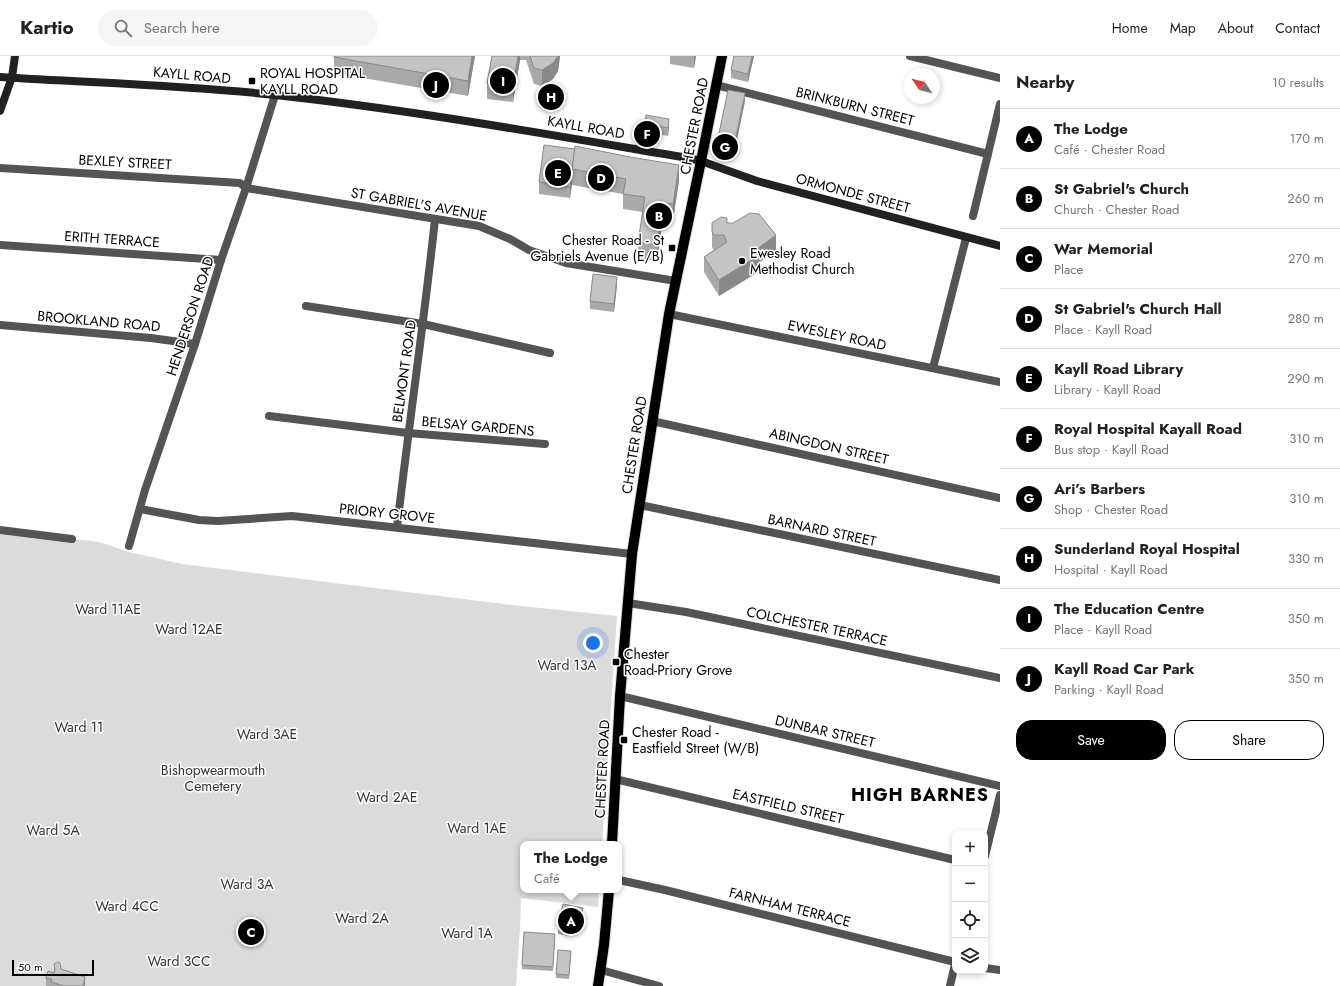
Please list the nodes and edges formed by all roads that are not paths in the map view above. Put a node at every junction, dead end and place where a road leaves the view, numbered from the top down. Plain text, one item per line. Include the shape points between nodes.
1 (15, 56) edge
2 (722, 56) edge
3 (910, 56) edge
4 (0, 76) edge
5 (12, 77) junction
6 (1000, 78) edge
7 (716, 85) junction
8 (275, 95) junction
9 (1000, 104) edge
10 (0, 111) edge
11 (988, 154) junction
12 (702, 161) junction
13 (0, 168) edge
14 (246, 188) junction
15 (973, 216) dead end
16 (435, 219) junction
17 (966, 238) junction
18 (0, 245) edge
19 (1000, 246) edge
20 (221, 260) junction
21 (676, 281) junction
22 (306, 306) dead end
23 (669, 314) junction
24 (424, 324) junction
25 (0, 325) edge
26 (195, 344) junction
27 (550, 353) dead end
28 (933, 368) junction
29 (1000, 382) edge
30 (269, 416) dead end
31 (652, 421) junction
32 (408, 432) junction
33 (545, 444) dead end
34 (1000, 498) edge
35 (640, 505) junction
36 (140, 509) junction
37 (397, 527) junction
38 (0, 530) edge
39 (72, 539) dead end
40 (128, 546) dead end
41 (632, 554) junction
42 (1000, 580) edge
43 (628, 603) junction
44 (1000, 678) edge
45 (620, 696) junction
46 (615, 779) junction
47 (1000, 786) edge
48 (1000, 795) edge
49 (612, 841) edge
50 (988, 844) edge
51 (952, 859) edge
52 (622, 881) edge
53 (609, 893) edge
54 (952, 962) edge
55 (988, 968) edge
56 (601, 970) junction
57 (1000, 970) edge
58 (953, 974) edge
59 (598, 986) edge
60 (659, 986) edge
61 (950, 986) edge

1 - 5 street
2 - 7 main road, CHESTER ROAD
3 - 6 street
4 - 5 street, KAYLL ROAD
5 - 8 street, KAYLL ROAD via 161,85
5 - 10 street
7 - 11 street, BRINKBURN STREET
7 - 12 main road, CHESTER ROAD
8 - 12 street, KAYLL ROAD via 472,121
8 - 14 street, HENDERSON ROAD
9 - 11 street
11 - 15 street
12 - 17 street, ORMONDE STREET via 757,181
12 - 21 main road, CHESTER ROAD
13 - 14 street, BEXLEY STREET via 205,180 240,183
14 - 16 street, ST GABRIEL'S AVENUE
14 - 20 street, HENDERSON ROAD
16 - 21 street, ST GABRIEL'S AVENUE via 478,226 510,238 529,250 566,263
16 - 24 street, BELMONT ROAD
17 - 19 street, ORMONDE STREET
17 - 28 street
18 - 20 street, ERITH TERRACE
20 - 26 street, HENDERSON ROAD
21 - 23 main road, CHESTER ROAD
22 - 24 street
23 - 28 street, EWESLEY ROAD
23 - 31 main road, CHESTER ROAD
24 - 27 street
24 - 32 street, BELMONT ROAD
25 - 26 street, BROOKLAND ROAD
26 - 36 street, HENDERSON ROAD
28 - 29 street, EWESLEY ROAD
30 - 32 street, BELSAY GARDENS
31 - 34 street, ABINGDON STREET
31 - 35 main road, CHESTER ROAD
32 - 33 street, BELSAY GARDENS
32 - 37 street, BELMONT ROAD
35 - 41 main road, CHESTER ROAD
35 - 42 street, BARNARD STREET
36 - 37 street, PRIORY GROVE via 199,520 292,516
36 - 40 street, HENDERSON ROAD
37 - 41 street, PRIORY GROVE
38 - 39 street
41 - 43 main road, CHESTER ROAD
43 - 44 street, COLCHESTER TERRACE via 686,612
43 - 45 main road, CHESTER ROAD
45 - 46 main road, CHESTER ROAD
45 - 47 street, DUNBAR STREET
46 - 49 main road, CHESTER ROAD
46 - 51 street, EASTFIELD STREET
48 - 50 street
52 - 54 street, FARNHAM TERRACE
53 - 56 main road
55 - 57 street
56 - 59 main road
56 - 60 street
58 - 61 street

